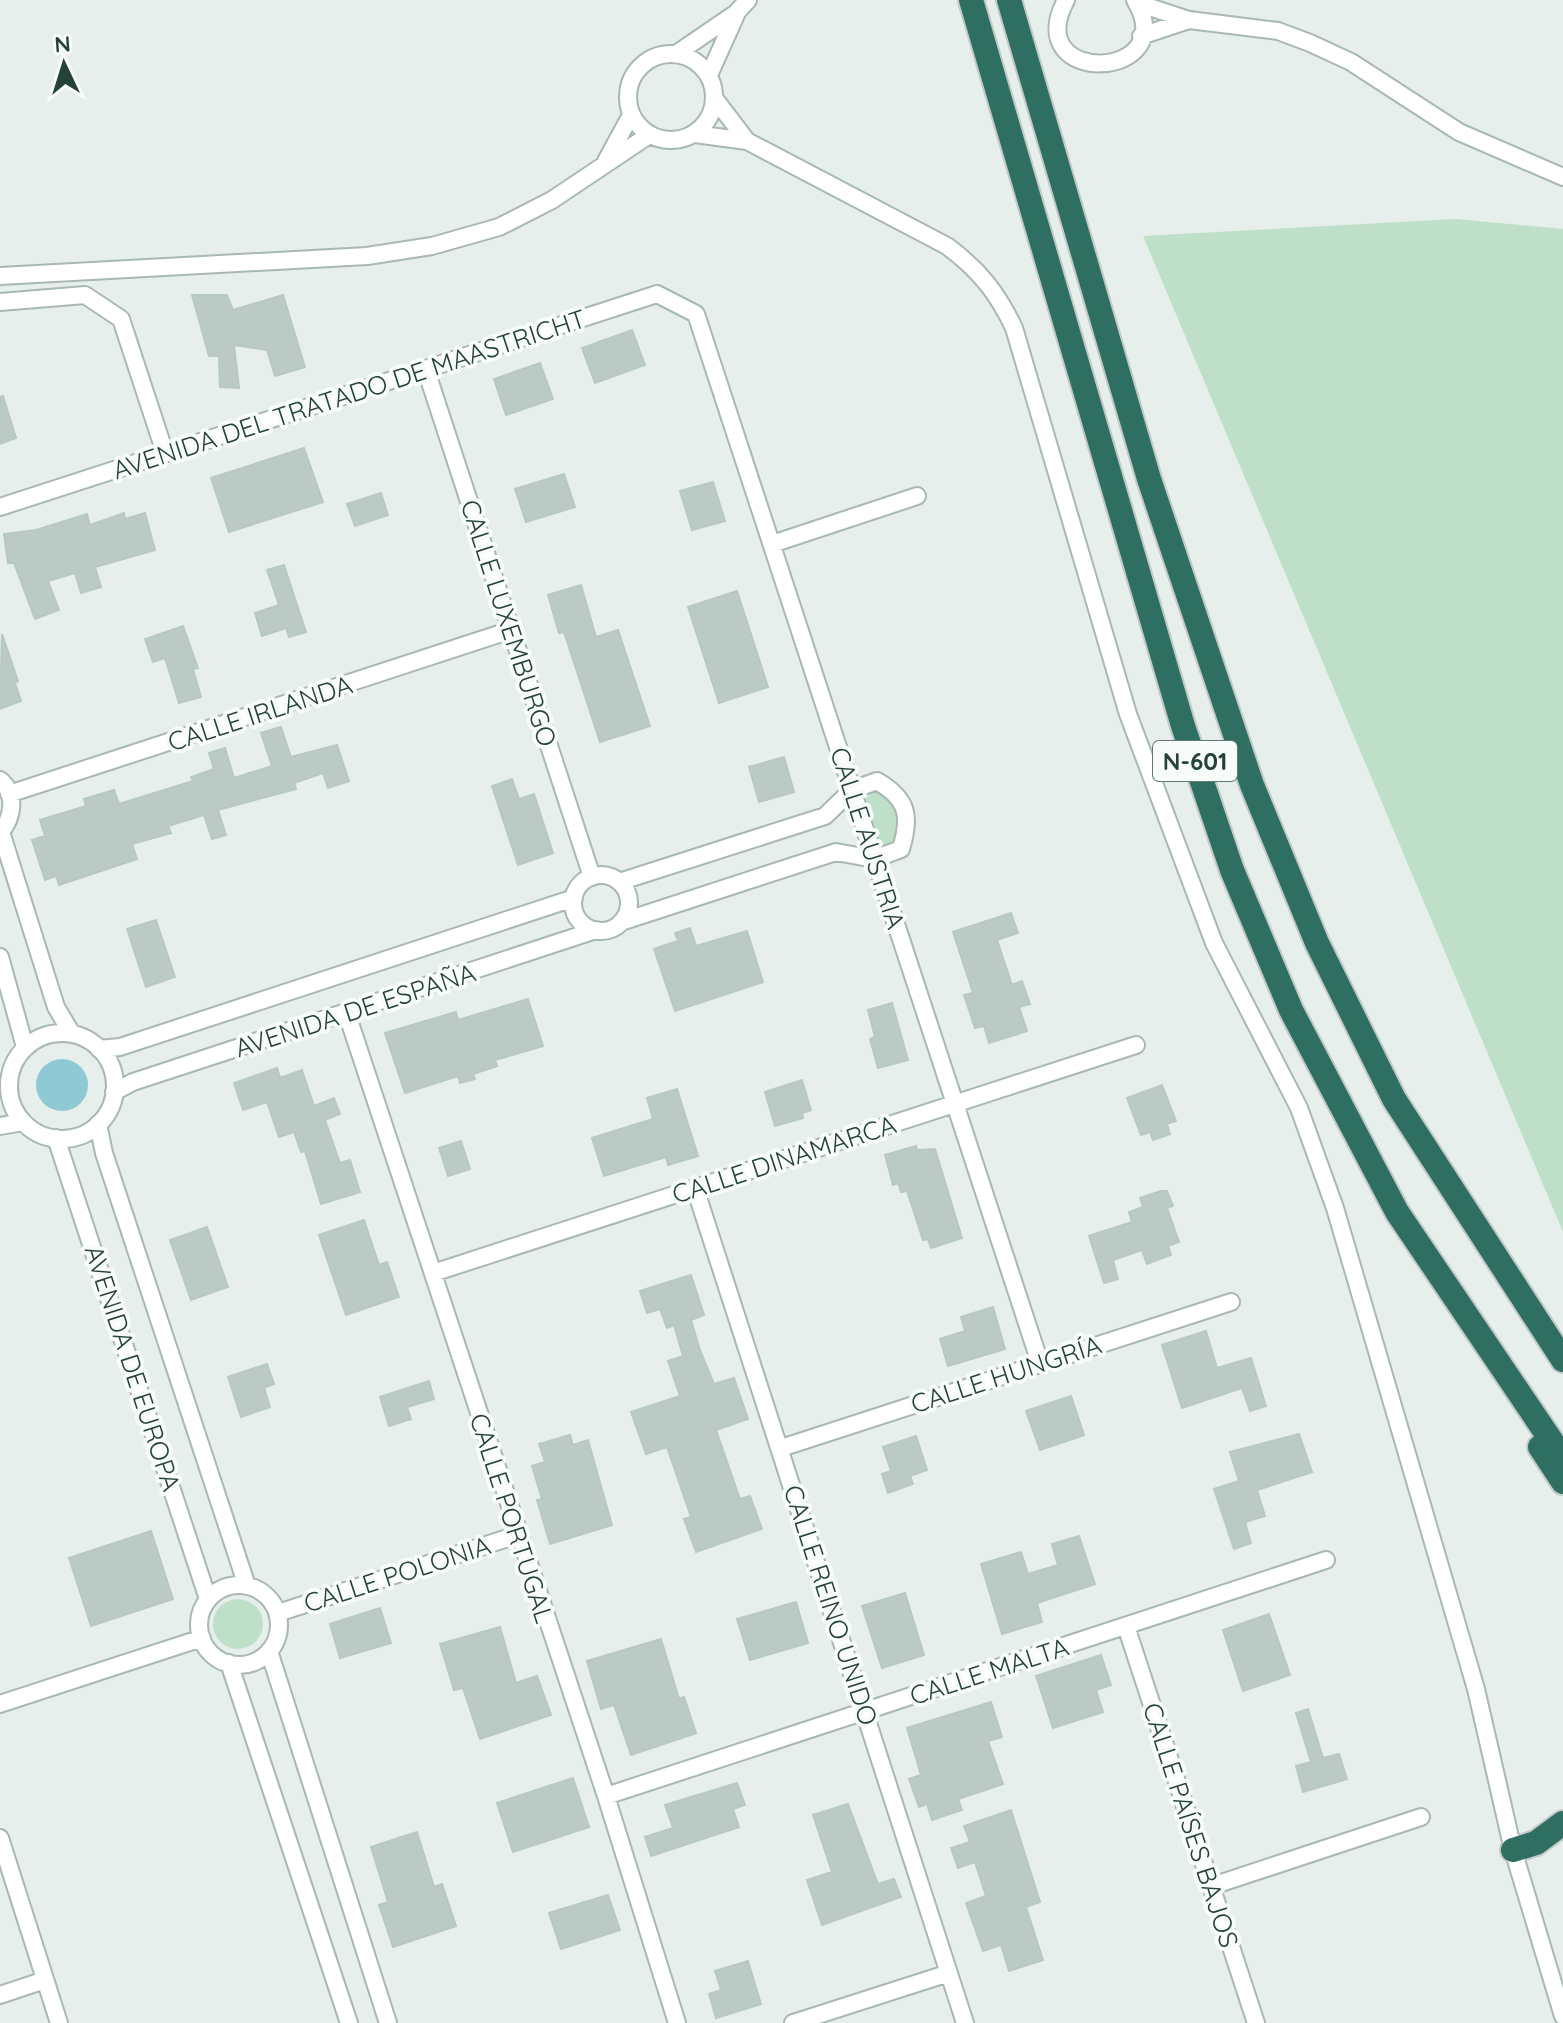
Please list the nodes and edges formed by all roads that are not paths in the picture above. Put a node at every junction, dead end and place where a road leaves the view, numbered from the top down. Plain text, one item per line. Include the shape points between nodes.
1 (748, 0) edge
2 (971, 0) edge
3 (1009, 0) edge
4 (1066, 0) edge
5 (1136, 2) edge
6 (736, 13) junction
7 (1189, 20) junction
8 (1141, 36) junction
9 (676, 54) junction
10 (709, 75) junction
11 (715, 99) junction
12 (631, 115) junction
13 (695, 134) junction
14 (649, 135) junction
15 (747, 141) junction
16 (605, 162) junction
17 (1563, 177) edge
18 (0, 276) edge
19 (0, 302) edge
20 (696, 314) joint
21 (426, 370) junction
22 (165, 453) junction
23 (917, 496) dead end
24 (0, 507) edge
25 (772, 544) junction
26 (511, 630) junction
27 (4, 787) edge
28 (852, 790) junction
29 (0, 833) edge
30 (874, 859) junction
31 (592, 877) junction
32 (619, 882) junction
33 (574, 898) junction
34 (621, 922) junction
35 (596, 930) junction
36 (0, 957) edge
37 (347, 1014) junction
38 (72, 1034) junction
39 (1136, 1045) dead end
40 (25, 1047) junction
41 (99, 1049) junction
42 (5, 1081) edge
43 (114, 1092) junction
44 (955, 1104) junction
45 (23, 1122) junction
46 (98, 1124) junction
47 (0, 1126) edge
48 (56, 1138) junction
49 (695, 1188) junction
50 (1397, 1212) junction
51 (433, 1273) junction
52 (1231, 1302) dead end
53 (1563, 1360) edge
54 (1040, 1363) junction
55 (781, 1448) junction
56 (1563, 1458) edge
57 (1563, 1482) edge
58 (517, 1535) junction
59 (1326, 1560) dead end
60 (247, 1586) junction
61 (208, 1599) junction
62 (278, 1613) junction
63 (1126, 1626) junction
64 (202, 1638) junction
65 (269, 1651) junction
66 (229, 1663) junction
67 (0, 1704) edge
68 (865, 1712) junction
69 (606, 1796) junction
70 (1421, 1817) dead end
71 (1563, 1823) edge
72 (0, 1838) edge
73 (1513, 1850) junction
74 (1212, 1886) junction
75 (949, 1973) junction
76 (45, 1980) junction
77 (0, 1995) edge
78 (1563, 2016) edge
79 (59, 2023) edge
80 (349, 2023) edge
81 (388, 2023) edge
82 (677, 2023) edge
83 (793, 2023) edge
84 (965, 2023) edge
85 (1256, 2023) edge

1 - 6 street
2 - 50 highway, N-601 via 1183,726 1232,870 1291,1010
3 - 53 highway, N-601 via 1149,479 1252,785 1317,943 1394,1099
4 - 8 street via 1060,34 1080,61 1113,65 1135,49
5 - 7 street
5 - 8 street via 1142,14
6 - 9 street
6 - 10 street
7 - 8 street
7 - 17 street via 1278,31 1310,43 1351,62 1459,132
9 - 10 street via 692,58
9 - 12 street via 657,56 632,76
10 - 11 street
11 - 13 street via 706,123
11 - 15 street
12 - 14 street
12 - 16 street
13 - 14 street via 681,139
13 - 15 street
14 - 16 street
15 - 73 street via 947,246 998,294 1014,328 1128,714 1214,943 1286,1079 1335,1208 1476,1689
16 - 18 street via 552,200 499,227 432,246 367,256
19 - 22 street via 85,295 121,319
20 - 21 street, AVENIDA DEL TRATADO DE MAASTRICHT via 657,294
20 - 25 street, CALLE AUSTRIA
21 - 22 street, AVENIDA DEL TRATADO DE MAASTRICHT
21 - 26 street, CALLE LUXEMBURGO
22 - 24 street, AVENIDA DEL TRATADO DE MAASTRICHT
23 - 25 street
25 - 28 street, CALLE AUSTRIA
26 - 27 street, CALLE IRLANDA
26 - 31 street, CALLE LUXEMBURGO
27 - 29 street via 10,814
28 - 30 street, CALLE AUSTRIA
28 - 30 street via 877,781 894,791 904,807 907,827 901,849
28 - 32 street via 825,816
29 - 38 street via 56,1007
30 - 34 street via 836,852
30 - 44 street, CALLE AUSTRIA
31 - 32 street via 599,874
31 - 33 street via 575,890
32 - 34 street via 629,901
33 - 35 street via 577,919
33 - 41 street, AVENIDA DE ESPAÑA via 120,1047
34 - 35 street
35 - 37 street, AVENIDA DE ESPAÑA
36 - 40 street
37 - 43 street, AVENIDA DE ESPAÑA
37 - 51 street, CALLE PORTUGAL
38 - 40 street via 58,1031
38 - 41 street via 86,1037
39 - 44 street, CALLE DINAMARCA
40 - 42 street
41 - 43 street via 107,1055
42 - 45 street
43 - 46 street via 111,1110
44 - 49 street, CALLE DINAMARCA
44 - 54 street, CALLE AUSTRIA
45 - 47 street
45 - 48 street via 38,1135
46 - 48 street via 66,1140
46 - 60 street, AVENIDA DE EUROPA
48 - 61 street, AVENIDA DE EUROPA
49 - 51 street, CALLE DINAMARCA
49 - 55 street, CALLE REINO UNIDO
50 - 56 highway, N-601
50 - 57 highway via 1482,1359
51 - 58 street, CALLE PORTUGAL
52 - 54 street, CALLE HUNGRÍA
54 - 55 street, CALLE HUNGRÍA
55 - 68 street, CALLE REINO UNIDO
58 - 62 street, CALLE POLONIA
58 - 69 street, CALLE PORTUGAL
59 - 63 street, CALLE MALTA
60 - 61 street via 226,1587
60 - 62 street via 274,1601
61 - 64 street via 198,1628
62 - 65 street via 277,1643
63 - 68 street, CALLE MALTA
63 - 74 street, CALLE PAÍSES BAJOS
64 - 66 street via 205,1648
64 - 67 street
65 - 66 street via 242,1666
65 - 81 street
66 - 80 street
68 - 69 street, CALLE MALTA
68 - 75 street, CALLE REINO UNIDO
69 - 82 street, CALLE PORTUGAL
70 - 74 street
71 - 73 highway via 1536,1843
72 - 76 street
73 - 78 street
74 - 85 street, CALLE PAÍSES BAJOS
75 - 83 street
75 - 84 street, CALLE REINO UNIDO
76 - 77 street
76 - 79 street

